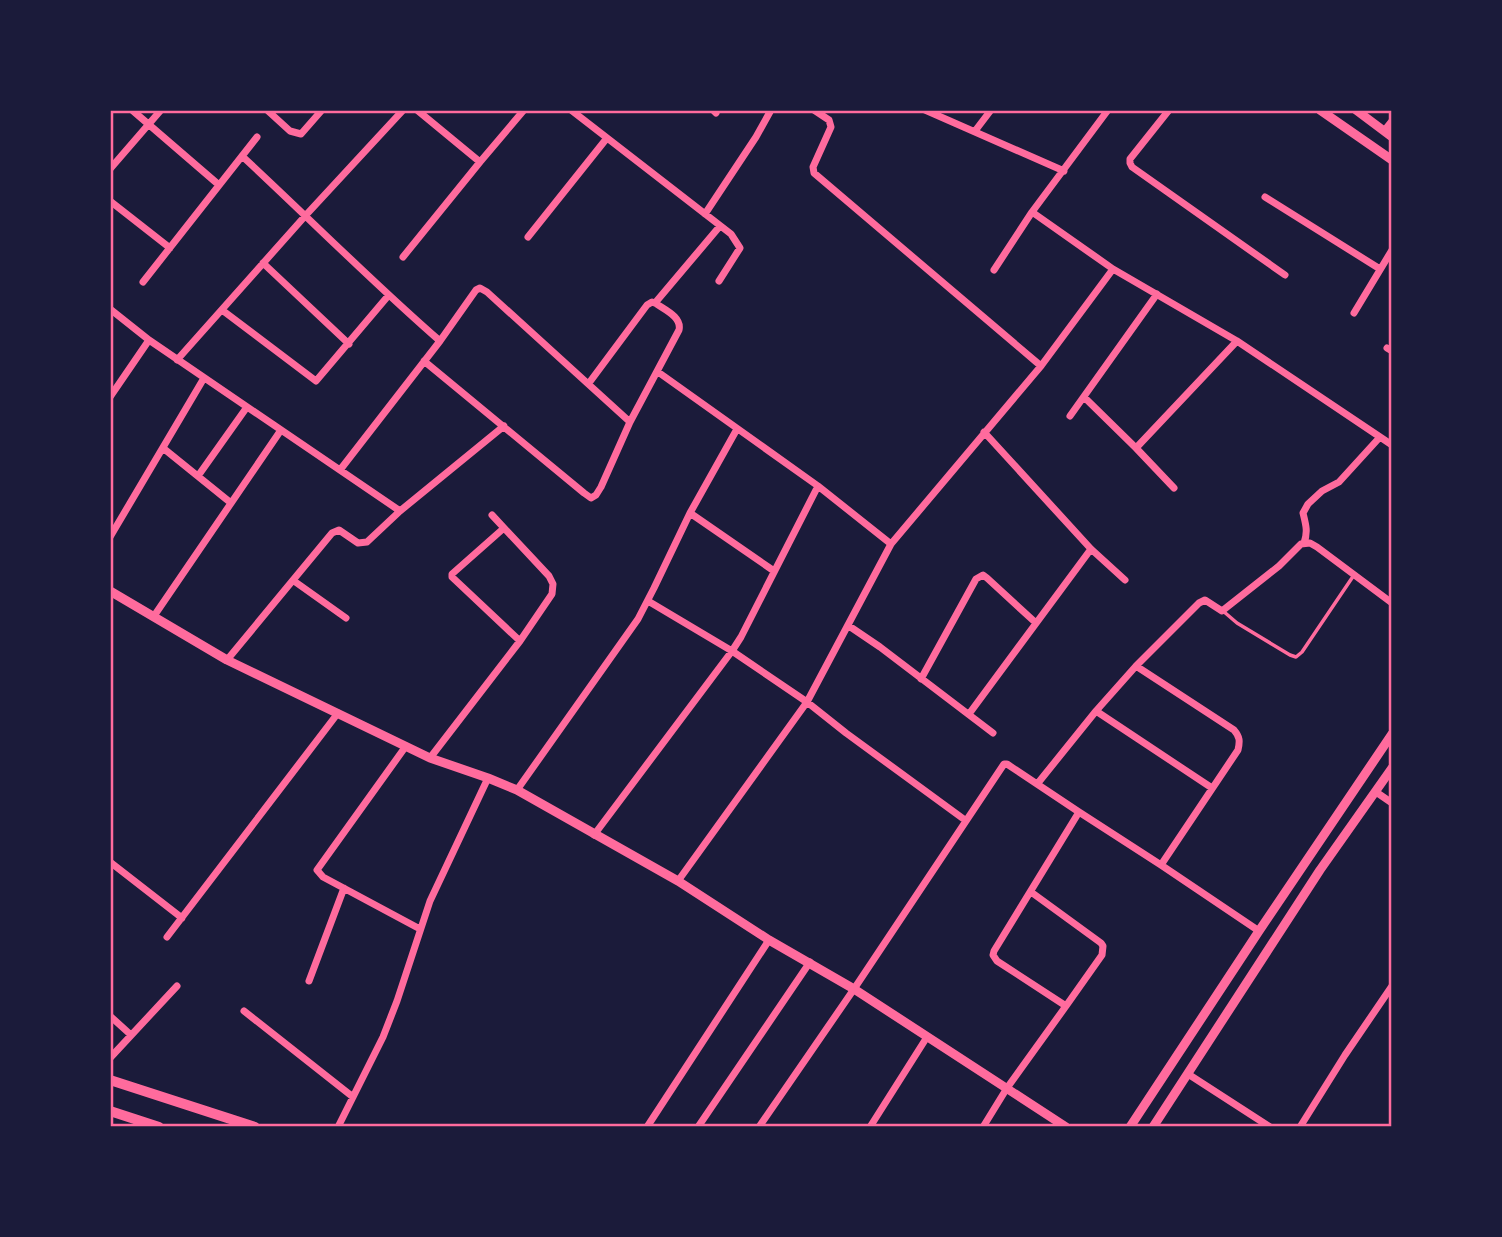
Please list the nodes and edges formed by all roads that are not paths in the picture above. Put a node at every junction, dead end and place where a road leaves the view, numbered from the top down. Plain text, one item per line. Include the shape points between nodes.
1 (132, 110) edge
2 (161, 110) edge
3 (267, 110) edge
4 (322, 110) edge
5 (403, 110) edge
6 (417, 110) edge
7 (524, 110) edge
8 (571, 110) edge
9 (771, 110) edge
10 (814, 110) edge
11 (925, 110) edge
12 (991, 110) edge
13 (1108, 110) edge
14 (1169, 110) edge
15 (1320, 110) edge
16 (1356, 110) edge
17 (1392, 121) edge
18 (148, 125) junction
19 (975, 131) junction
20 (1388, 134) edge
21 (257, 136) dead end
22 (607, 138) junction
23 (242, 156) junction
24 (1392, 160) edge
25 (481, 162) junction
26 (110, 169) edge
27 (1064, 171) junction
28 (219, 185) junction
29 (1265, 197) dead end
30 (110, 201) edge
31 (1032, 212) junction
32 (705, 214) junction
33 (306, 215) junction
34 (720, 226) junction
35 (528, 237) dead end
36 (170, 248) junction
37 (1392, 250) edge
38 (403, 257) dead end
39 (263, 263) junction
40 (1113, 269) junction
41 (1380, 269) junction
42 (994, 270) dead end
43 (1285, 275) dead end
44 (719, 281) dead end
45 (144, 282) dead end
46 (1157, 294) junction
47 (388, 296) junction
48 (655, 303) junction
49 (110, 309) edge
50 (222, 310) junction
51 (1354, 313) dead end
52 (149, 340) junction
53 (440, 341) junction
54 (1237, 341) junction
55 (349, 344) junction
56 (177, 360) junction
57 (424, 361) junction
58 (1041, 366) junction
59 (658, 372) junction
60 (204, 378) junction
61 (589, 383) junction
62 (110, 397) edge
63 (1084, 397) junction
64 (247, 407) junction
65 (1070, 416) dead end
66 (630, 422) junction
67 (504, 426) junction
68 (737, 429) junction
69 (281, 430) junction
70 (985, 432) junction
71 (1380, 437) junction
72 (1392, 445) edge
73 (163, 448) junction
74 (1136, 448) junction
75 (340, 470) junction
76 (198, 476) junction
77 (818, 486) junction
78 (1174, 488) dead end
79 (231, 503) junction
80 (400, 511) junction
81 (690, 513) junction
82 (492, 515) dead end
83 (504, 528) junction
84 (110, 537) edge
85 (1304, 543) junction
86 (891, 544) junction
87 (1091, 549) junction
88 (774, 571) junction
89 (1354, 575) junction
90 (1125, 580) dead end
91 (294, 581) junction
92 (110, 591) edge
93 (648, 601) junction
94 (1392, 603) edge
95 (1222, 611) junction
96 (154, 616) junction
97 (346, 618) dead end
98 (1036, 623) junction
99 (849, 626) junction
100 (520, 641) junction
101 (732, 651) junction
102 (228, 660) junction
103 (1136, 666) junction
104 (921, 679) junction
105 (807, 702) junction
106 (1096, 711) junction
107 (338, 713) junction
108 (969, 715) junction
109 (993, 733) dead end
110 (1392, 734) edge
111 (406, 746) junction
112 (430, 758) junction
113 (1392, 768) edge
114 (488, 778) junction
115 (1038, 783) junction
116 (1212, 788) junction
117 (517, 790) junction
118 (1376, 792) junction
119 (1392, 803) edge
120 (1079, 812) junction
121 (965, 820) junction
122 (594, 835) junction
123 (110, 862) edge
124 (1161, 865) junction
125 (678, 881) junction
126 (344, 888) junction
127 (1031, 892) junction
128 (182, 918) junction
129 (421, 929) junction
130 (1259, 932) junction
131 (167, 937) dead end
132 (769, 940) junction
133 (810, 962) junction
134 (309, 981) dead end
135 (177, 986) dead end
136 (1392, 986) edge
137 (854, 989) junction
138 (1066, 1006) junction
139 (244, 1011) dead end
140 (110, 1016) edge
141 (131, 1035) junction
142 (928, 1037) junction
143 (110, 1058) edge
144 (1188, 1074) junction
145 (110, 1080) edge
146 (1007, 1088) junction
147 (353, 1097) junction
148 (110, 1111) edge
149 (159, 1127) edge
150 (255, 1127) edge
151 (338, 1127) edge
152 (647, 1127) edge
153 (698, 1127) edge
154 (759, 1127) edge
155 (870, 1127) edge
156 (982, 1127) edge
157 (1066, 1127) edge
158 (1130, 1127) edge
159 (1153, 1127) edge
160 (1270, 1127) edge
161 (1300, 1127) edge

1 - 18 street
2 - 18 street
3 - 4 street via 290,131 301,134
5 - 33 street
6 - 25 street
7 - 25 street
8 - 22 street
9 - 32 street
10 - 58 street via 829,120 831,127 814,173
11 - 19 street
12 - 19 street
13 - 27 street
14 - 43 street via 1129,163
15 - 24 street
16 - 20 street
17 - 20 street
18 - 26 street
18 - 28 street
19 - 27 street
21 - 23 street
22 - 32 street
22 - 35 street
23 - 28 street
23 - 33 street
25 - 38 street
27 - 31 street
28 - 36 street
29 - 41 street
30 - 36 street
31 - 40 street
31 - 42 street
32 - 34 street
33 - 39 street
33 - 47 street
34 - 44 street via 740,248
34 - 48 street
36 - 45 street
37 - 41 street
39 - 50 street
39 - 55 street
40 - 46 street
40 - 58 street
41 - 51 street
46 - 54 street
46 - 63 street
47 - 53 street
47 - 55 street
48 - 59 street via 681,325
48 - 61 street via 647,305
49 - 52 street
50 - 55 street via 316,382
50 - 56 street
52 - 56 street
52 - 62 street
53 - 57 street
53 - 61 street via 476,290 484,289
54 - 71 street
54 - 74 street
56 - 60 street
57 - 67 street
57 - 75 street
58 - 70 street
59 - 66 street
59 - 68 street
60 - 64 street
60 - 73 street
61 - 66 street
63 - 65 street
63 - 74 street
64 - 69 street
64 - 76 street
66 - 67 street via 601,487 591,498
67 - 80 street
68 - 77 street
68 - 81 street
69 - 75 street
69 - 79 street
70 - 86 street
70 - 87 street
71 - 72 street
71 - 85 street via 1339,482 1308,504 1303,513 1307,526
73 - 76 street
73 - 84 street
74 - 78 street
75 - 80 street
76 - 79 street
77 - 86 street
77 - 88 street
79 - 96 street
80 - 91 street via 363,544 336,531
81 - 88 street
81 - 93 street
82 - 83 street
83 - 100 street via 553,584 552,594
83 - 100 street via 452,577
85 - 89 street via 1317,547
85 - 95 street
86 - 99 street
87 - 90 street
87 - 98 street
88 - 101 street
89 - 94 street
89 - 95 lane via 1296,657
91 - 97 street
91 - 102 street
92 - 96 street
93 - 101 street
93 - 117 street
95 - 103 street via 1202,600
96 - 102 street
98 - 104 street via 980,576
98 - 108 street
99 - 104 street
99 - 105 street
100 - 112 street
101 - 105 street
101 - 122 street
102 - 107 street
103 - 106 street
103 - 116 street via 1238,735 1238,750
104 - 108 street
105 - 121 street
105 - 125 street
106 - 115 street
106 - 116 street
107 - 111 street
107 - 128 street
108 - 109 street
110 - 130 street
111 - 112 street
111 - 126 street via 317,870
112 - 114 street
113 - 118 street
114 - 117 street
114 - 129 street
115 - 120 street
115 - 121 street via 1004,764
116 - 124 street
117 - 122 street
118 - 119 street
118 - 144 street
120 - 124 street
120 - 127 street
121 - 137 street
122 - 125 street
123 - 128 street
124 - 130 street
125 - 132 street
126 - 129 street
126 - 134 street
127 - 138 street via 1103,946 1102,955
127 - 138 street via 993,955
128 - 131 street
129 - 147 street via 383,1037
130 - 158 street
132 - 133 street
132 - 152 street
133 - 137 street
133 - 153 street
135 - 141 street
136 - 161 street
137 - 142 street
137 - 154 street
138 - 146 street
139 - 147 street
140 - 141 street
141 - 143 street
142 - 146 street
142 - 155 street
144 - 159 street
144 - 160 street
145 - 150 main road
146 - 156 street
146 - 157 street
147 - 151 street
148 - 149 main road

